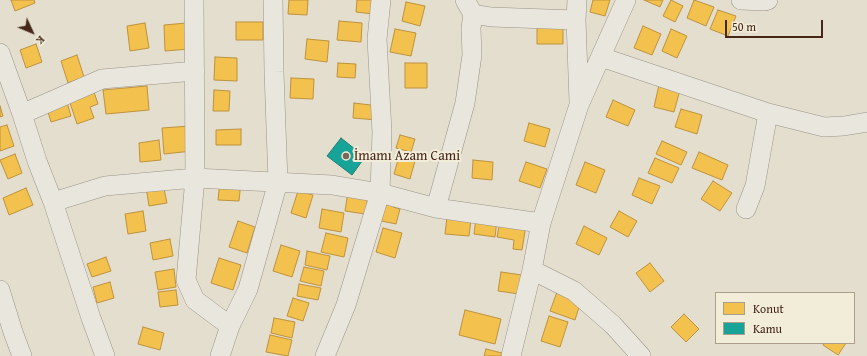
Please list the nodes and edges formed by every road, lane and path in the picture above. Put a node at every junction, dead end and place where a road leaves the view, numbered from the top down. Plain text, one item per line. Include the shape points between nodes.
1 (194, 0) edge
2 (273, 0) edge
3 (381, 0) edge
4 (577, 0) edge
5 (626, 0) edge
6 (741, 0) edge
7 (768, 0) edge
8 (469, 7) edge
9 (576, 20) junction
10 (0, 53) edge
11 (602, 57) junction
12 (195, 70) junction
13 (579, 105) junction
14 (768, 113) junction
15 (22, 114) junction
16 (867, 122) edge
17 (196, 178) junction
18 (278, 182) junction
19 (380, 193) junction
20 (53, 202) junction
21 (436, 208) junction
22 (746, 209) dead end
23 (541, 223) junction
24 (532, 270) junction
25 (0, 290) edge
26 (230, 326) junction
27 (6, 333) edge
28 (22, 356) edge
29 (105, 356) edge
30 (220, 356) edge
31 (325, 356) edge
32 (511, 356) edge
33 (641, 356) edge

1 - 12 street
2 - 18 street
3 - 19 street via 377,39 382,132
4 - 9 street
5 - 11 street
6 - 7 street
8 - 9 street via 491,17
8 - 21 street via 472,55 465,103
9 - 13 street
10 - 15 street
11 - 13 street
11 - 14 street
12 - 15 street via 102,79
12 - 17 street
13 - 23 street
14 - 16 street via 824,127
14 - 22 street via 755,186
15 - 20 street
17 - 18 street
17 - 20 street via 105,186
17 - 26 street via 186,280 195,300
18 - 19 street via 332,185
18 - 26 street via 248,289
19 - 21 street
19 - 31 street via 346,305
20 - 29 street
21 - 23 street
23 - 24 street
24 - 32 street
24 - 33 street via 574,291 613,325
25 - 27 street
26 - 30 street
27 - 28 street

